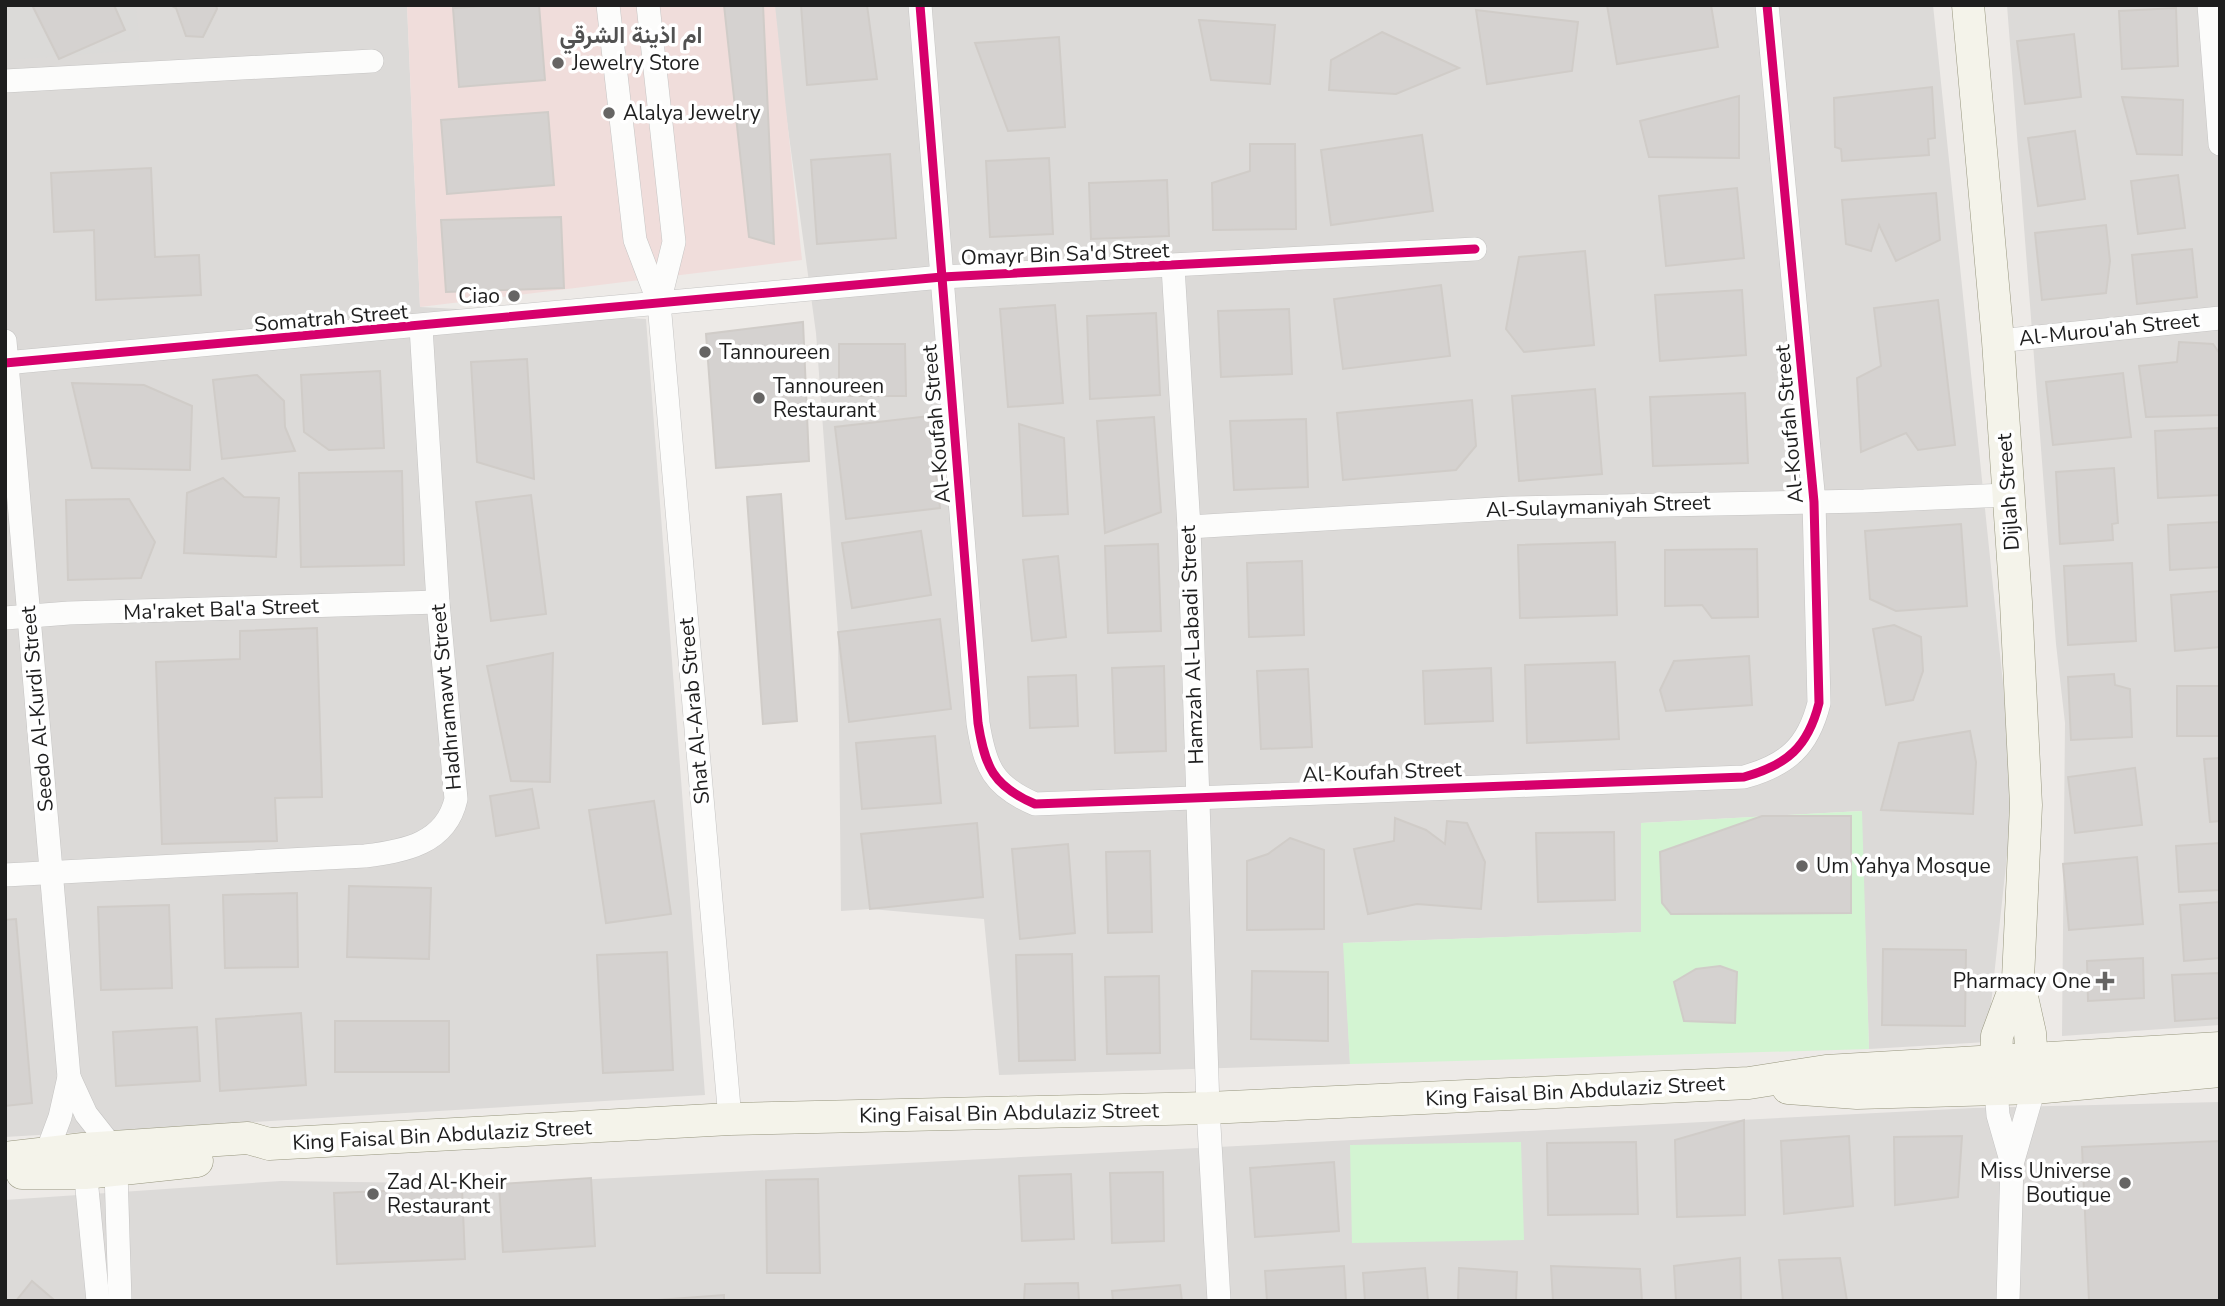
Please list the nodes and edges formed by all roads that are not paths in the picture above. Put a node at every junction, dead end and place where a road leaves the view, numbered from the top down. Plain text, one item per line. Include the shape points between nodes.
1 (608, 5) edge
2 (648, 5) edge
3 (920, 5) edge
4 (1767, 5) edge
5 (1968, 5) edge
6 (2209, 5) edge
7 (372, 61) dead end
8 (5, 81) edge
9 (2220, 144) edge
10 (1475, 249) dead end
11 (1173, 267) junction
12 (942, 277) junction
13 (659, 303) junction
14 (2220, 318) edge
15 (421, 327) junction
16 (1998, 341) junction
17 (6, 356) edge
18 (2007, 495) junction
19 (1814, 502) junction
20 (1189, 527) junction
21 (438, 603) junction
22 (17, 617) edge
23 (1197, 796) junction
24 (52, 873) junction
25 (5, 875) edge
26 (2018, 979) junction
27 (2220, 1048) edge
28 (2220, 1071) edge
29 (2034, 1074) junction
30 (1995, 1076) junction
31 (69, 1077) junction
32 (1208, 1108) junction
33 (730, 1119) junction
34 (47, 1152) junction
35 (5, 1158) edge
36 (99, 1160) junction
37 (2012, 1164) junction
38 (5, 1172) edge
39 (98, 1301) edge
40 (120, 1301) edge
41 (1219, 1301) edge
42 (2008, 1301) edge

1 - 13 street, Shat Al-Arab Street via 635,240
2 - 13 street, Shat Al-Arab Street via 674,242
3 - 12 street, Al-Koufah Street
4 - 19 street, Al-Koufah Street
5 - 16 main road, Dijlah Street
6 - 9 street
7 - 8 street
10 - 11 street, Omayr Bin Sa'd Street
11 - 12 street, Omayr Bin Sa'd Street
11 - 20 street, Hamzah Al-Labadi Street
12 - 13 street, Omayr Bin Sa'd Street
12 - 23 street, Al-Koufah Street via 978,723 982,752 995,779 1012,794 1035,804
13 - 15 street, Somatrah Street
13 - 33 street, Shat Al-Arab Street
14 - 16 street, Al-Murou'ah Street
15 - 17 street, Somatrah Street
15 - 21 street, Hadhramawt Street
16 - 18 main road, Dijlah Street
17 - 22 street, Seedo Al-Kurdi Street
18 - 19 street, Al-Sulaymaniyah Street
18 - 26 main road, Dijlah Street via 2026,805
19 - 20 street, Al-Sulaymaniyah Street via 1511,508
19 - 23 street, Al-Koufah Street via 1819,703 1804,741 1770,770 1744,777
20 - 23 street, Hamzah Al-Labadi Street
21 - 22 street, Ma'raket Bal'a Street
21 - 24 street, Hadhramawt Street via 456,799 449,821 432,838 398,852 365,856
22 - 24 street, Seedo Al-Kurdi Street
23 - 32 street, Hamzah Al-Labadi Street
24 - 25 street, Hadhramawt Street
24 - 31 street, Seedo Al-Kurdi Street
26 - 29 main road, Dijlah Street
26 - 30 main road, Dijlah Street via 1997,1036
27 - 29 main road, King Faisal Bin Abdulaziz Street
28 - 29 main road, King Faisal Bin Abdulaziz Street
29 - 30 main road, King Faisal Bin Abdulaziz Street
29 - 37 street
30 - 32 main road, King Faisal Bin Abdulaziz Street via 1826,1093 1749,1083
30 - 37 street via 2001,1127
31 - 34 street, Seedo Al-Kurdi Street
31 - 36 street, Seedo Al-Kurdi Street
32 - 33 main road, King Faisal Bin Abdulaziz Street
32 - 41 street, Hamzah Al-Labadi Street
33 - 36 main road, King Faisal Bin Abdulaziz Street via 269,1144 250,1154
34 - 35 main road, King Faisal Bin Abdulaziz Street
34 - 36 main road, King Faisal Bin Abdulaziz Street
36 - 38 main road, King Faisal Bin Abdulaziz Street
36 - 39 street
36 - 40 street
37 - 42 street

